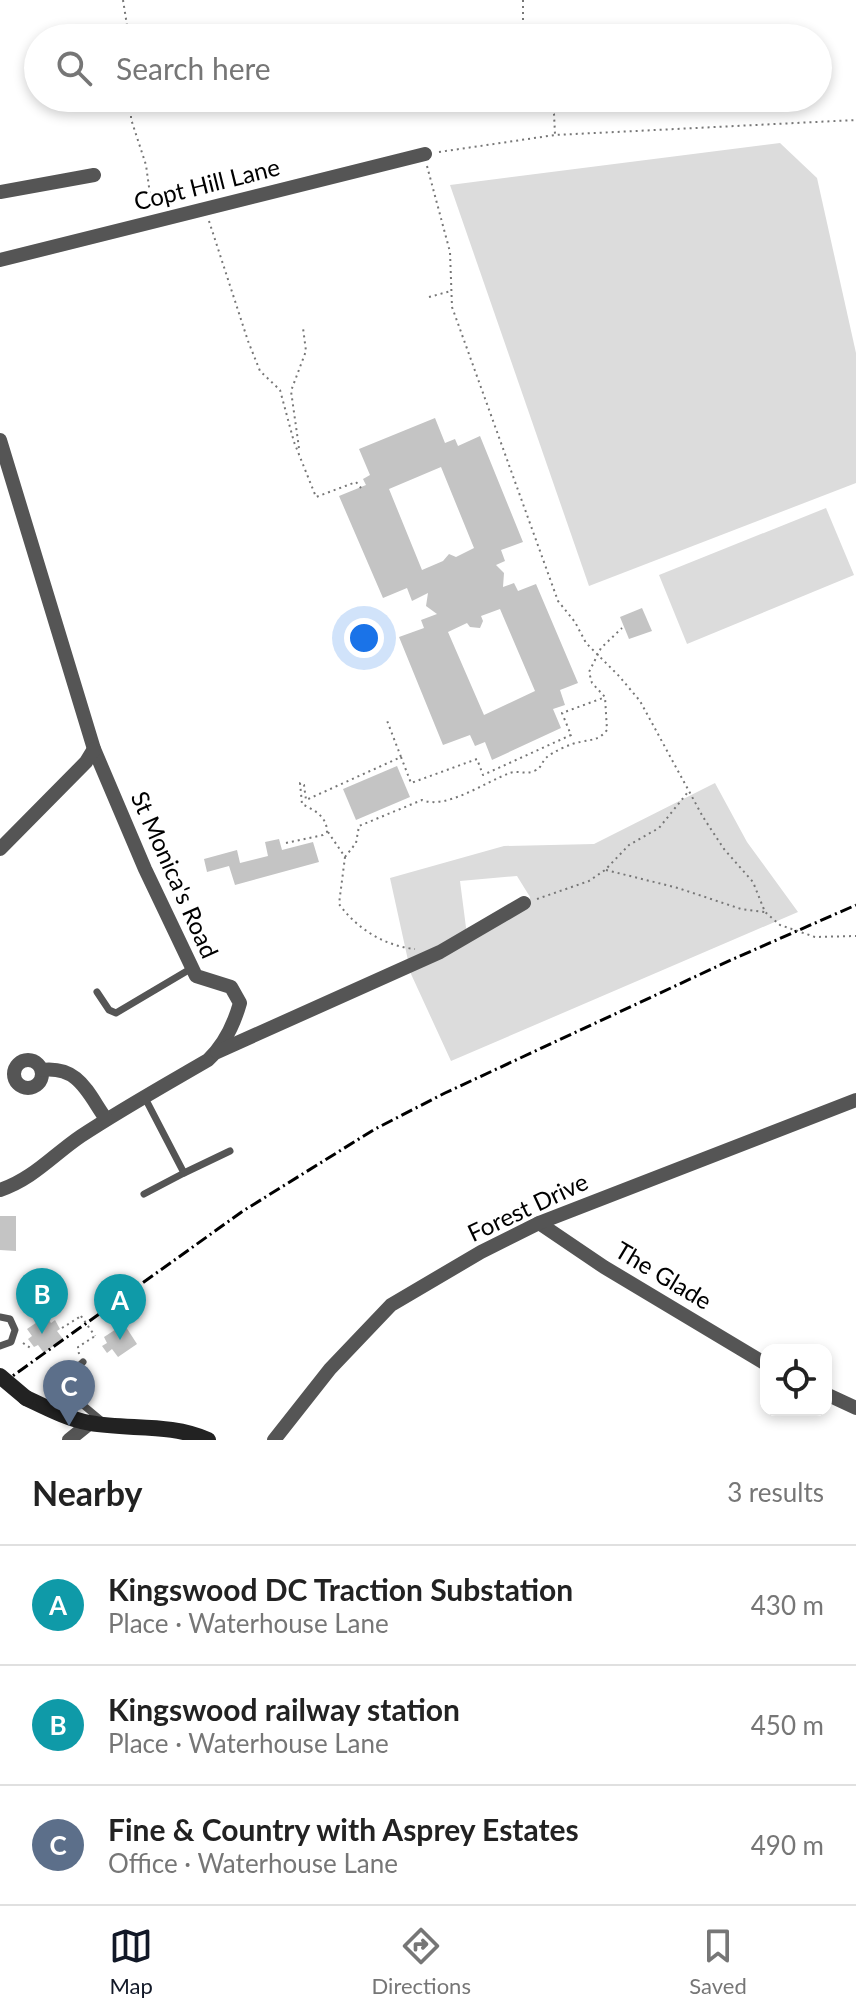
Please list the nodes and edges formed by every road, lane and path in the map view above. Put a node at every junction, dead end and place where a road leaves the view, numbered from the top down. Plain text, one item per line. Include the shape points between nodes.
1 (123, 0) edge
2 (523, 0) edge
3 (127, 24) edge
4 (523, 24) edge
5 (131, 112) edge
6 (553, 112) edge
7 (856, 120) edge
8 (555, 135) junction
9 (425, 154) junction
10 (94, 175) dead end
11 (0, 192) edge
12 (205, 209) junction
13 (152, 222) junction
14 (0, 260) edge
15 (452, 291) junction
16 (429, 297) dead end
17 (303, 328) dead end
18 (0, 440) edge
19 (299, 449) junction
20 (361, 488) dead end
21 (622, 628) dead end
22 (597, 655) junction
23 (605, 697) junction
24 (386, 718) dead end
25 (94, 749) junction
26 (401, 757) junction
27 (688, 791) junction
28 (327, 832) junction
29 (286, 843) dead end
30 (0, 849) edge
31 (345, 857) junction
32 (605, 870) junction
33 (524, 903) joint
34 (765, 912) junction
35 (856, 936) edge
36 (416, 949) dead end
37 (192, 968) junction
38 (97, 992) dead end
39 (217, 1052) junction
40 (42, 1070) dead end
41 (145, 1098) junction
42 (856, 1100) edge
43 (106, 1119) junction
44 (230, 1151) dead end
45 (184, 1173) junction
46 (0, 1190) edge
47 (144, 1194) dead end
48 (539, 1223) junction
49 (0, 1317) edge
50 (62, 1328) dead end
51 (0, 1346) edge
52 (78, 1347) dead end
53 (760, 1360) edge
54 (83, 1362) dead end
55 (0, 1376) edge
56 (832, 1397) edge
57 (856, 1408) edge
58 (98, 1424) junction
59 (69, 1440) edge
60 (208, 1440) edge
61 (274, 1440) edge

1 - 3 path
2 - 4 path
5 - 13 path via 146,165
6 - 8 path
7 - 8 path
8 - 9 path
9 - 12 street, Copt Hill Lane
9 - 15 path via 450,252
10 - 11 street
12 - 13 street, Copt Hill Lane
12 - 19 path via 248,341 260,371 280,390
13 - 14 street, Copt Hill Lane
15 - 16 path
15 - 22 path via 452,307 558,601
17 - 19 path via 306,351 290,402
18 - 25 street, St Monica's Road
19 - 20 path via 316,497 356,482
21 - 22 path
22 - 23 path via 589,672
22 - 27 path via 640,701
23 - 26 path via 562,713 571,735 483,775 477,759 411,783
23 - 31 path via 607,730 602,737 547,758 532,773 514,771 446,801 422,800 359,826 356,843
24 - 26 path
25 - 30 street
25 - 37 street, St Monica's Road
26 - 28 path via 306,800 300,783 302,804 317,811
27 - 32 path via 659,828 629,845
27 - 34 path via 724,849 753,882
28 - 29 path
28 - 31 path
31 - 36 path via 339,904 392,947
32 - 33 path via 589,881
32 - 34 path
33 - 39 street via 440,952
34 - 35 path via 780,925 815,937
37 - 38 lane via 116,1013
37 - 39 street, St Monica's Road via 203,980 231,987 240,1003
39 - 41 street, St Monica's Road
40 - 43 street via 77,1077
41 - 43 street, St Monica's Road
41 - 45 lane
42 - 48 street, Forest Drive
43 - 46 street, St Monica's Road via 58,1151 41,1170
44 - 45 lane
45 - 47 lane
48 - 53 street, The Glade
48 - 61 street, Forest Drive via 391,1305 330,1369
49 - 51 lane via 10,1319 15,1330 11,1342
50 - 52 path, bridge via 81,1316 95,1336
54 - 58 lane via 59,1385
55 - 58 main road, bridge via 52,1411
56 - 57 street
58 - 59 street
58 - 60 main road via 165,1429

